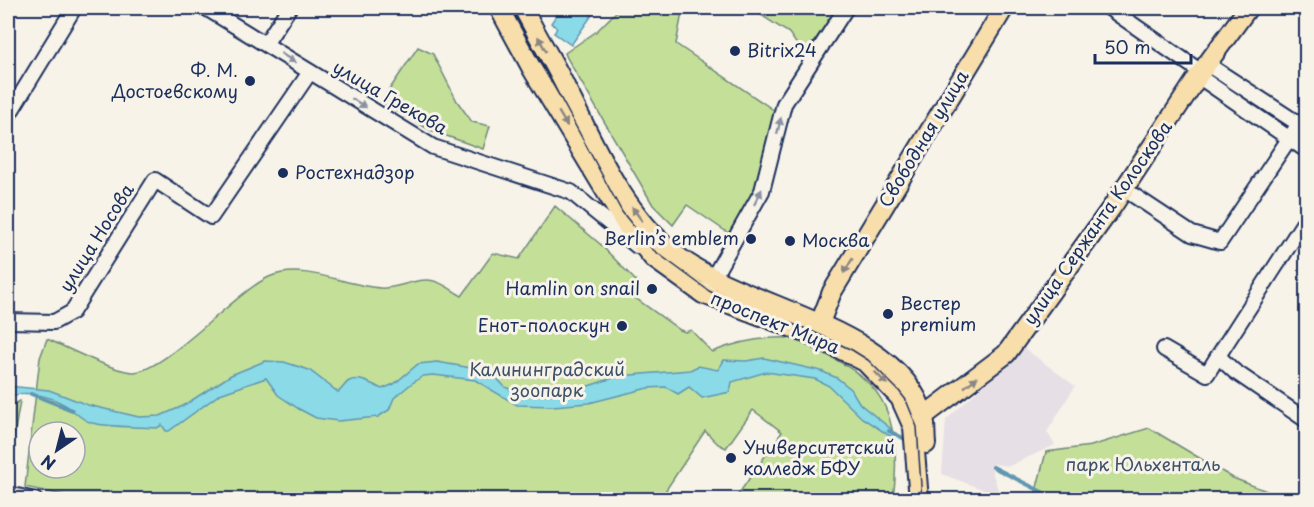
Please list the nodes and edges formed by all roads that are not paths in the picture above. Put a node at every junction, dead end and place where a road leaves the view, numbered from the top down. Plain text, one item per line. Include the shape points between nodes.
1 (74, 8) edge
2 (206, 8) edge
3 (289, 8) edge
4 (499, 8) edge
5 (523, 8) edge
6 (846, 8) edge
7 (1004, 8) edge
8 (1109, 8) edge
9 (1248, 8) edge
10 (266, 43) junction
11 (1202, 71) junction
12 (310, 72) junction
13 (8, 116) edge
14 (1303, 126) edge
15 (1289, 139) junction
16 (1306, 150) edge
17 (1124, 189) junction
18 (1306, 219) edge
19 (653, 258) junction
20 (708, 286) junction
21 (8, 321) edge
22 (817, 329) junction
23 (1164, 349) dead end
24 (1218, 356) junction
25 (1306, 420) edge
26 (921, 423) junction
27 (8, 494) edge
28 (923, 496) edge
29 (35, 500) edge

1 - 13 street
2 - 10 street, улица Грекова
3 - 10 street
4 -> 19 main road, проспект Мира via 626,225
20 -> 5 main road, проспект Мира via 649,231 625,198
20 -> 6 street via 762,191 784,104
7 -> 22 main road, Свободная улица via 832,292
8 - 11 street
9 - 11 main road, улица Сержанта Колоскова
10 -> 12 street, улица Грекова
11 - 14 street
11 - 15 street
11 - 17 main road, улица Сержанта Колоскова
12 -> 19 street, улица Грекова via 433,147 570,192
12 - 21 street, улица Носова via 211,217 155,180 72,312 54,322
14 - 15 street
15 - 16 street
15 - 17 street via 1220,242 1192,234
26 -> 17 main road, улица Сержанта Колоскова via 1006,354
18 - 24 street
19 - 20 main road, проспект Мира
20 - 22 main road, проспект Мира
22 - 26 main road, проспект Мира via 872,351 896,371 909,385
23 - 24 street via 1207,374
24 - 25 street
26 - 28 main road, проспект Мира
27 - 29 street

